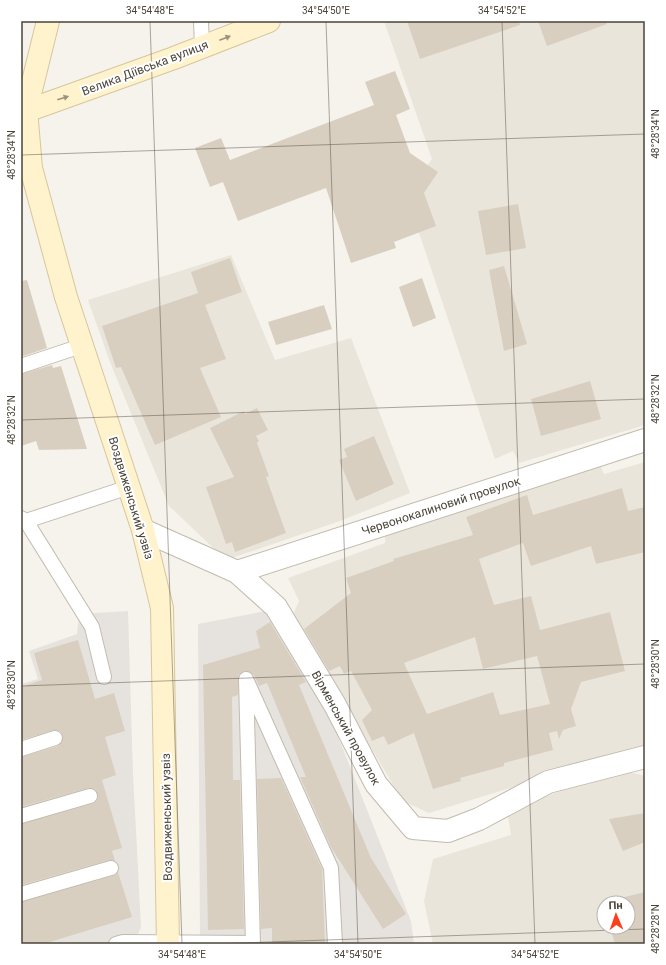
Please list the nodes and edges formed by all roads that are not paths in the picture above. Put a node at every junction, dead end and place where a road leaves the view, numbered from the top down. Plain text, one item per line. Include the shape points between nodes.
1 (48, 21) edge
2 (201, 21) edge
3 (269, 21) edge
4 (202, 47) junction
5 (24, 112) edge
6 (81, 346) junction
7 (21, 366) edge
8 (645, 440) edge
9 (129, 487) junction
10 (24, 520) edge
11 (143, 530) junction
12 (237, 572) junction
13 (104, 677) dead end
14 (55, 738) dead end
15 (21, 749) edge
16 (645, 757) edge
17 (90, 796) dead end
18 (21, 816) edge
19 (111, 868) dead end
20 (21, 894) edge
21 (168, 943) edge
22 (253, 943) edge
23 (116, 944) edge
24 (335, 944) edge

1 - 5 street, Воздвиженський узвіз
2 - 4 lane
4 -> 3 street, Велика Діївська вулиця
5 -> 4 street, Велика Діївська вулиця
5 - 6 street, Воздвиженський узвіз via 31,168
6 - 7 lane
6 - 9 street, Воздвиженський узвіз
8 - 12 street, Червонокалиновий провулок
9 - 10 lane
9 - 11 street, Воздвиженський узвіз
10 - 13 lane via 92,627
11 - 12 street, Вірменський провулок
11 - 21 street, Воздвиженський узвіз via 162,608
12 - 16 street, Вірменський провулок via 276,607 335,705 376,784 413,828 448,831 479,819 548,782
14 - 15 lane
17 - 18 lane
19 - 20 lane
21 - 22 lane
21 - 23 lane
22 - 24 lane via 246,679 331,868

